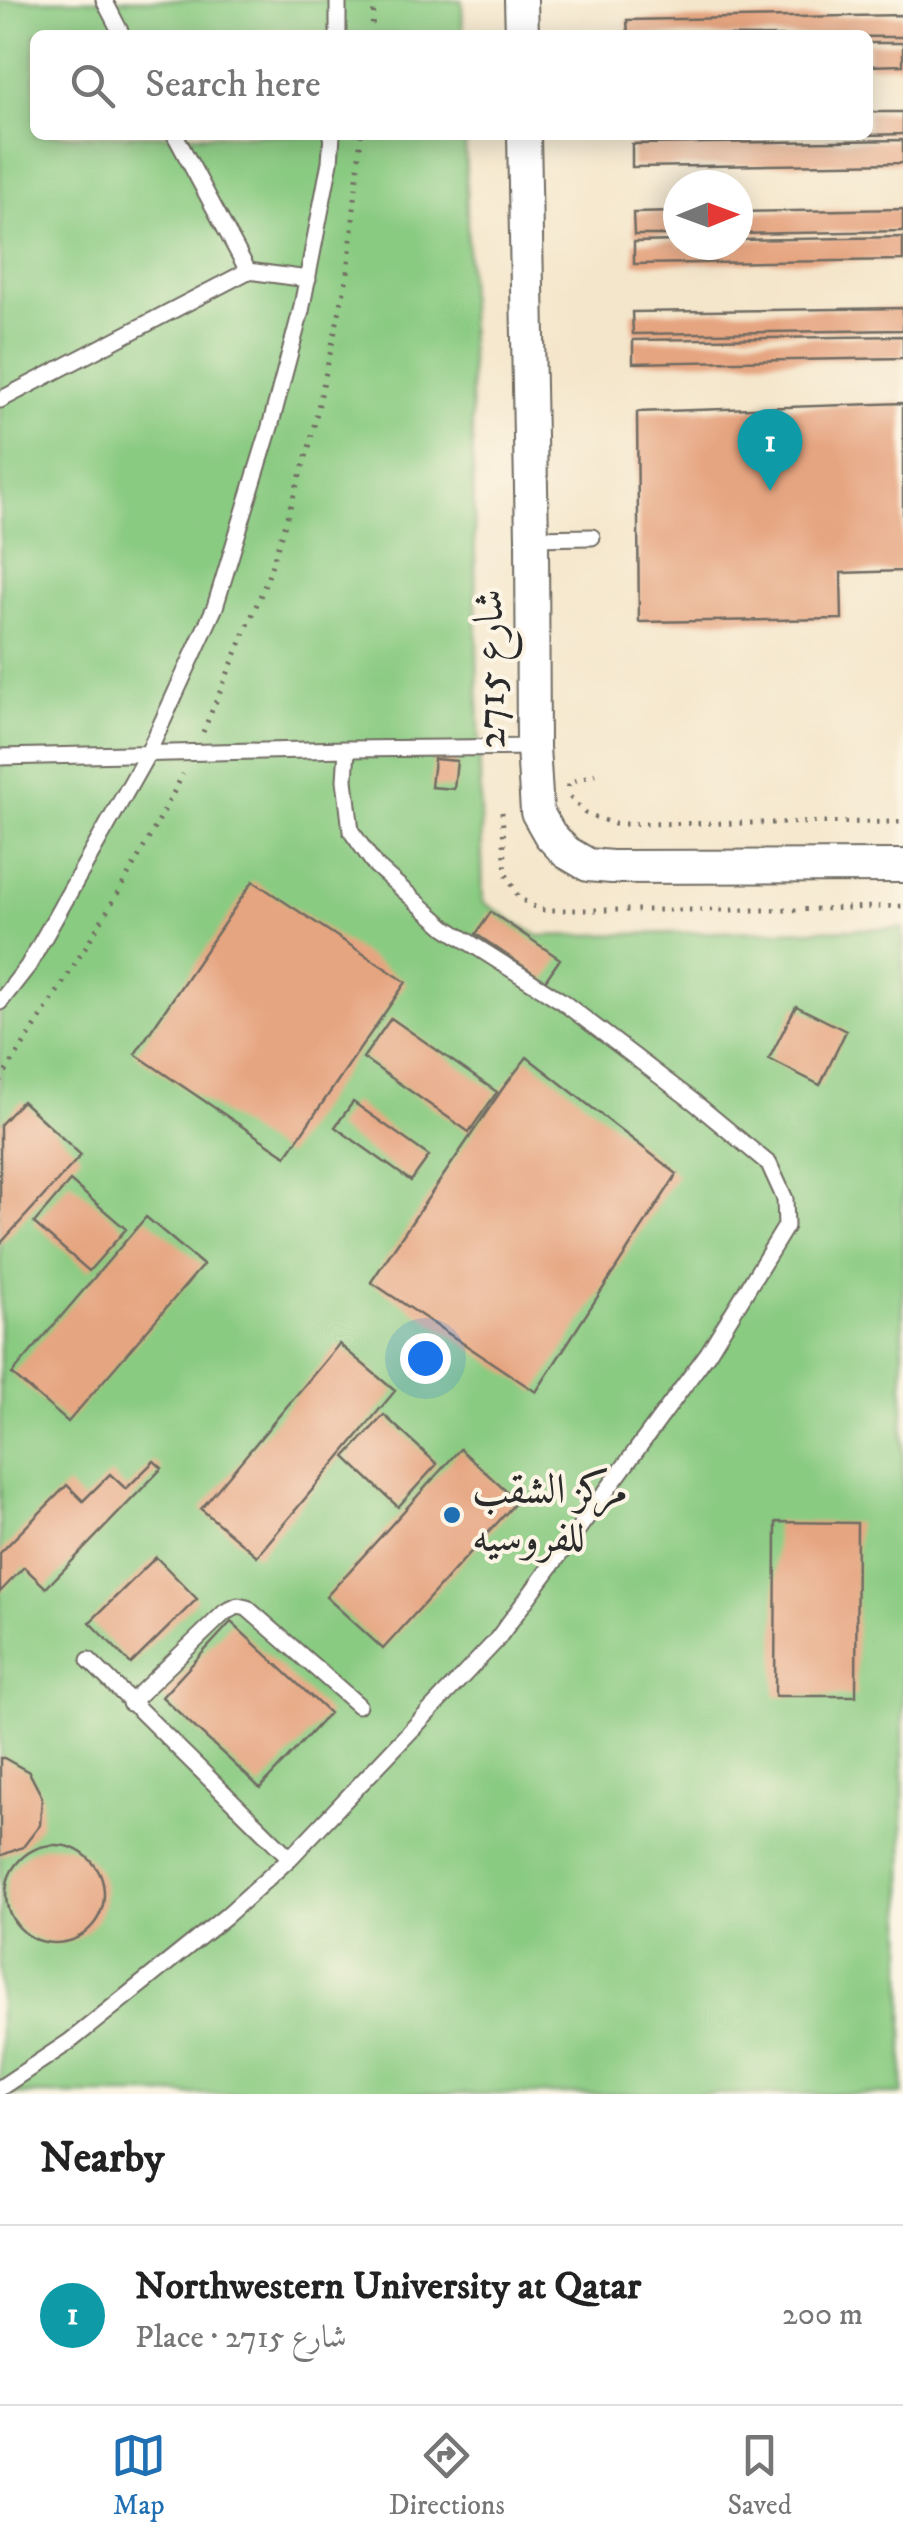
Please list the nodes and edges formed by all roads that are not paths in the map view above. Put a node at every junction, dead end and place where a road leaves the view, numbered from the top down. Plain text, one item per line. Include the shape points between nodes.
1 (104, 0) edge
2 (338, 0) edge
3 (521, 0) edge
4 (119, 30) edge
5 (338, 30) edge
6 (522, 30) edge
7 (178, 140) edge
8 (332, 140) edge
9 (524, 140) edge
10 (248, 271) junction
11 (308, 279) junction
12 (0, 400) edge
13 (592, 537) dead end
14 (532, 538) junction
15 (533, 747) junction
16 (347, 748) junction
17 (148, 754) junction
18 (0, 757) edge
19 (903, 866) edge
20 (0, 1002) edge
21 (89, 1660) dead end
22 (130, 1703) junction
23 (358, 1705) dead end
24 (290, 1858) junction
25 (0, 2088) edge

1 - 4 lane
2 - 5 lane
3 - 6 street
7 - 10 lane
8 - 11 lane
9 - 14 street, شارع 2715
10 - 11 lane
10 - 12 lane
11 - 17 lane via 215,606
13 - 14 lane
14 - 15 street, شارع 2715
15 - 16 lane
15 - 19 street, شارع 2715 via 537,812 550,836 588,865
16 - 17 lane
16 - 24 lane via 351,830 375,865 445,927 560,1000 768,1164 785,1199 786,1226 708,1354 495,1642
17 - 18 lane
17 - 20 lane via 28,966
21 - 22 lane
22 - 23 lane via 238,1606
22 - 24 lane
24 - 25 lane via 69,2042

